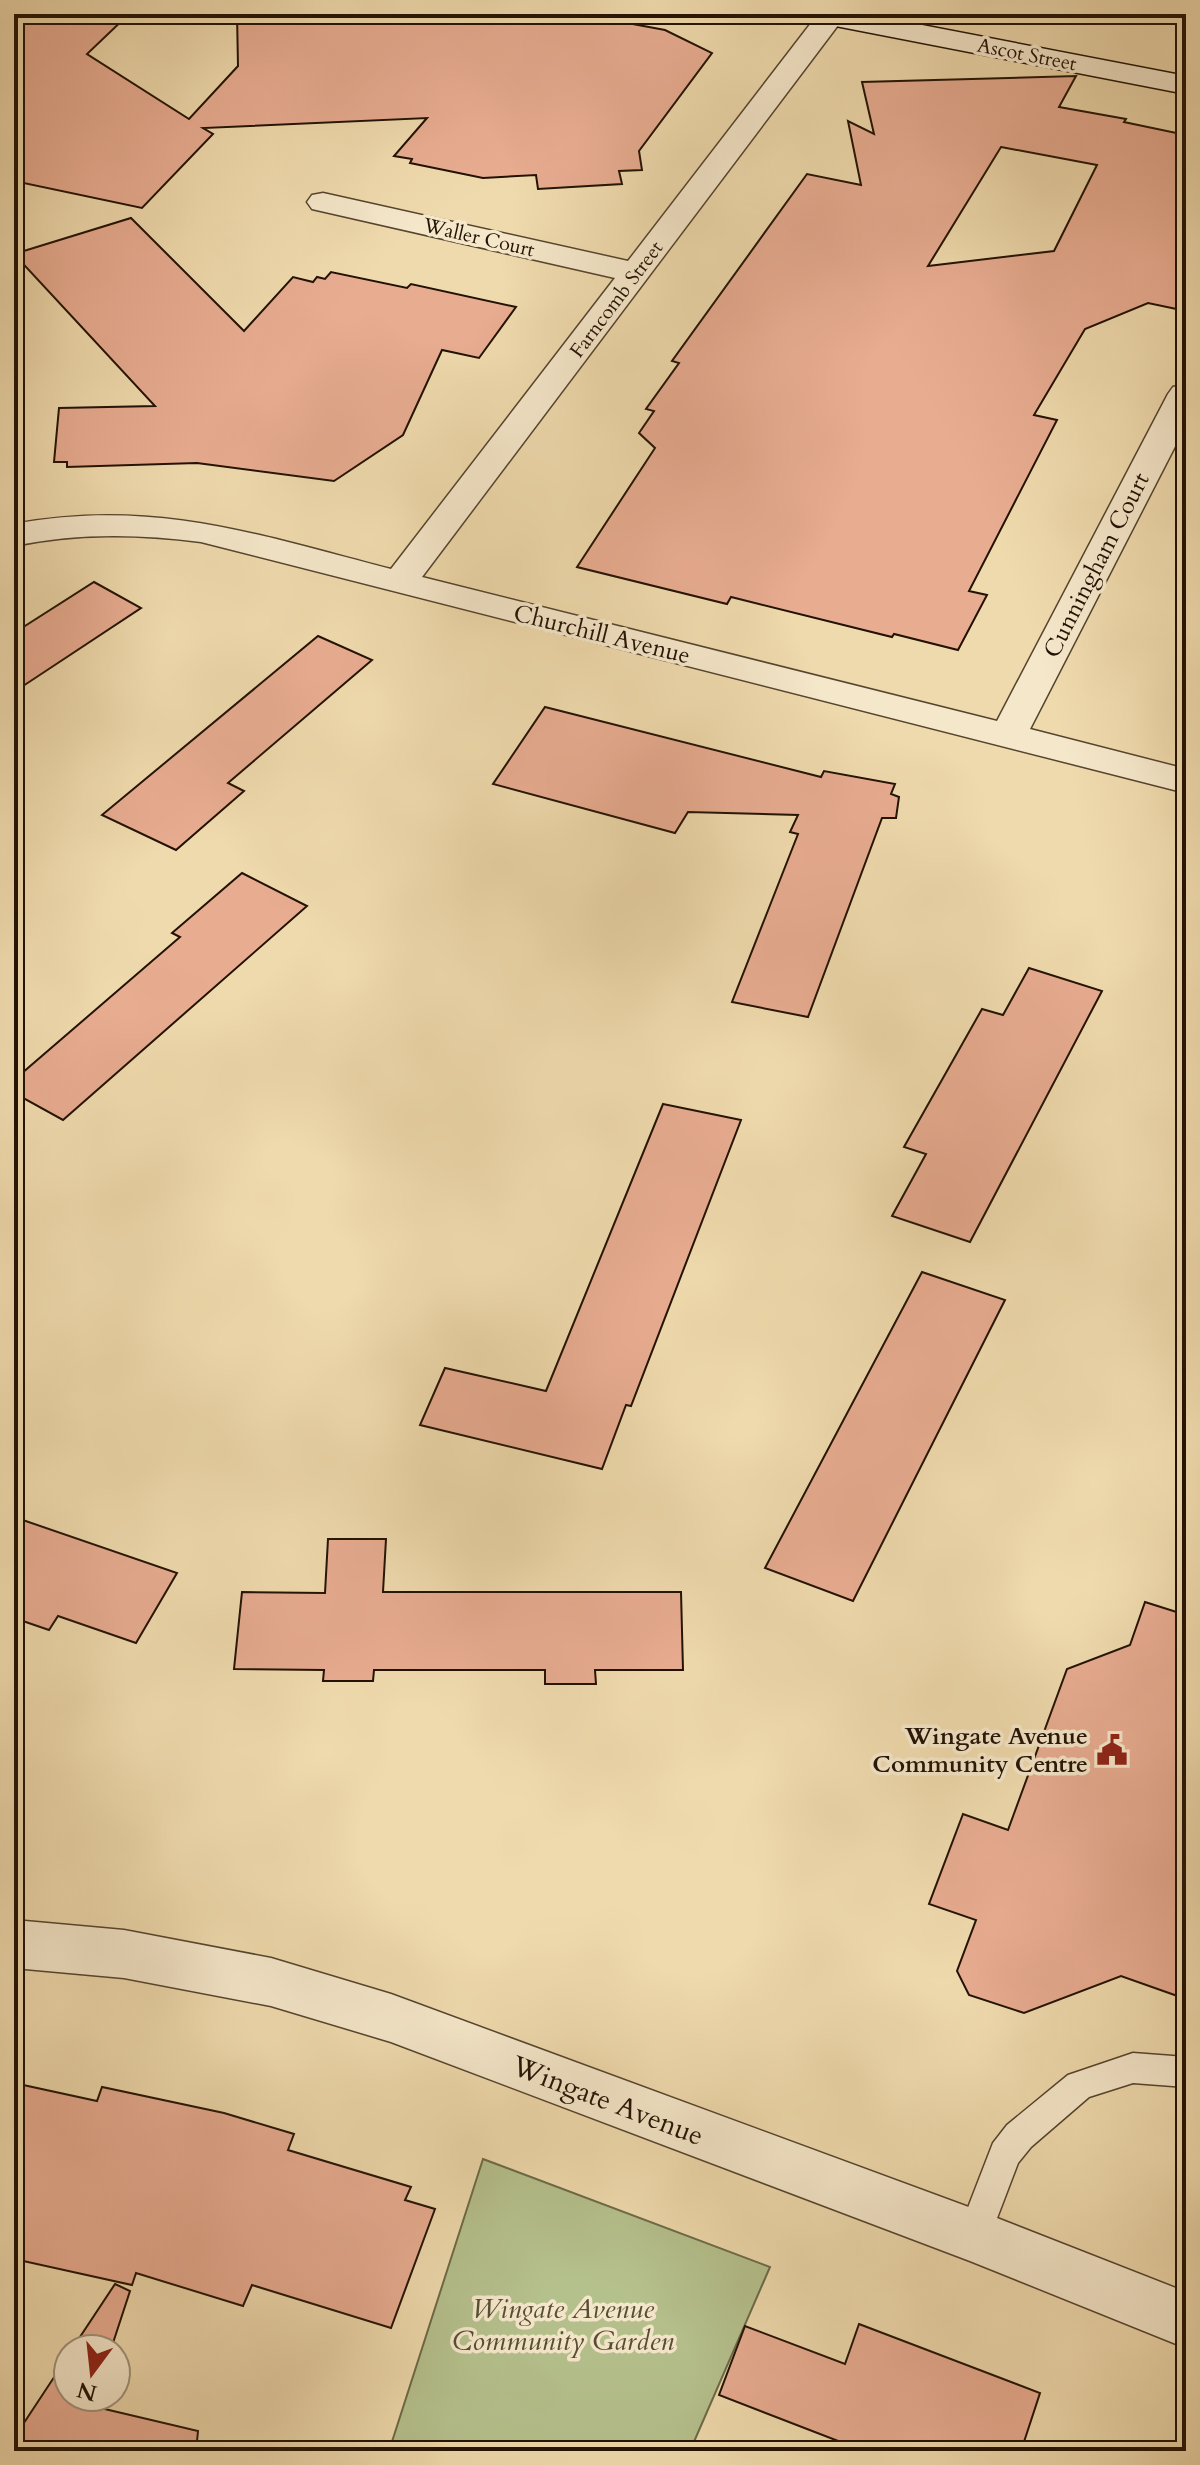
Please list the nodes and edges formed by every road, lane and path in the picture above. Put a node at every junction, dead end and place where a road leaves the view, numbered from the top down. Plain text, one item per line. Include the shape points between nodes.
1 (826, 15) edge
2 (1186, 85) edge
3 (323, 202) dead end
4 (636, 273) junction
5 (1185, 394) edge
6 (14, 535) edge
7 (400, 582) junction
8 (1008, 736) junction
9 (1186, 781) edge
10 (14, 1944) edge
11 (1186, 2072) edge
12 (974, 2236) junction
13 (1186, 2320) edge

1 - 2 street, Ascot Street
1 - 4 street, Farncomb Street
3 - 4 street, Waller Court
4 - 7 street, Farncomb Street
5 - 8 street, Cunningham Court
6 - 7 street, Churchill Avenue via 89,522 144,524 202,532
7 - 8 street, Churchill Avenue
8 - 9 street, Churchill Avenue
10 - 12 street, Wingate Avenue via 124,1954 271,1982 391,2018
11 - 12 lane via 1133,2068 1079,2086 1005,2154
12 - 13 street, Wingate Avenue

